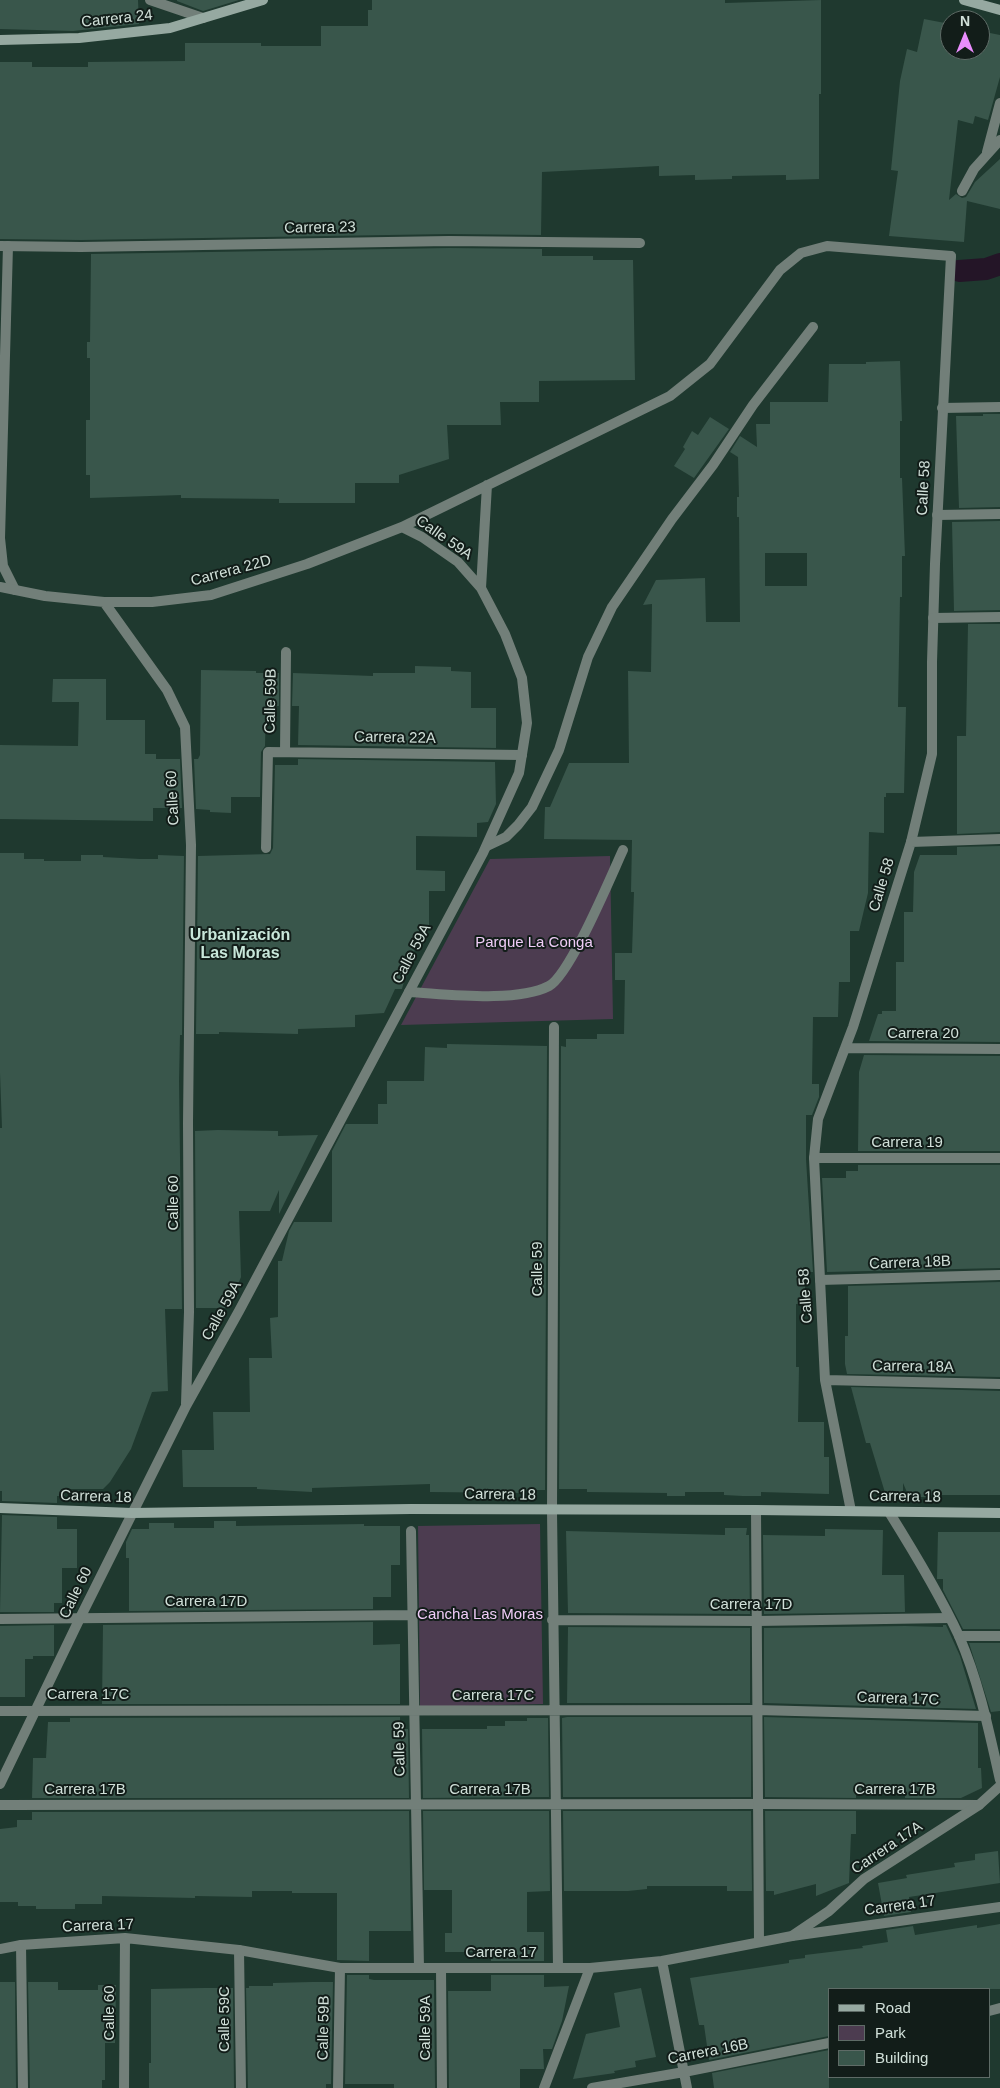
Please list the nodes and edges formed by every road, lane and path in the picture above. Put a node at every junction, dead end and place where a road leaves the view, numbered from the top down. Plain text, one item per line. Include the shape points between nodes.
1 (150, 0) edge
2 (263, 0) edge
3 (964, 0) edge
4 (1000, 10) edge
5 (203, 18) junction
6 (0, 40) edge
7 (1000, 103) edge
8 (1000, 140) edge
9 (987, 152) junction
10 (962, 191) dead end
11 (640, 243) dead end
12 (4, 246) edge
13 (951, 256) joint
14 (813, 327) dead end
15 (1000, 407) edge
16 (942, 408) junction
17 (487, 485) junction
18 (1000, 514) edge
19 (938, 515) junction
20 (402, 527) junction
21 (0, 587) edge
22 (481, 588) junction
23 (15, 590) junction
24 (104, 602) junction
25 (1000, 617) edge
26 (933, 618) junction
27 (286, 652) dead end
28 (268, 752) joint
29 (285, 752) junction
30 (522, 755) junction
31 (1000, 839) edge
32 (911, 842) junction
33 (487, 846) junction
34 (266, 848) dead end
35 (623, 850) dead end
36 (409, 992) junction
37 (554, 1028) dead end
38 (845, 1048) junction
39 (1000, 1049) edge
40 (814, 1158) junction
41 (1000, 1158) edge
42 (1000, 1276) edge
43 (820, 1280) junction
44 (825, 1380) junction
45 (1000, 1384) edge
46 (186, 1406) junction
47 (0, 1508) edge
48 (552, 1510) junction
49 (756, 1510) junction
50 (851, 1511) junction
51 (889, 1512) junction
52 (132, 1513) junction
53 (1000, 1514) edge
54 (411, 1531) dead end
55 (413, 1615) junction
56 (80, 1618) junction
57 (949, 1618) junction
58 (0, 1619) edge
59 (552, 1620) junction
60 (757, 1621) junction
61 (959, 1636) junction
62 (1000, 1636) edge
63 (36, 1710) junction
64 (414, 1710) junction
65 (554, 1710) junction
66 (757, 1710) junction
67 (0, 1711) edge
68 (986, 1716) junction
69 (1000, 1780) edge
70 (0, 1784) edge
71 (1000, 1786) edge
72 (758, 1804) junction
73 (0, 1805) edge
74 (416, 1805) junction
75 (555, 1805) junction
76 (979, 1805) junction
77 (1000, 1907) edge
78 (792, 1936) junction
79 (125, 1938) junction
80 (758, 1942) junction
81 (21, 1945) junction
82 (0, 1949) edge
83 (239, 1950) junction
84 (662, 1961) junction
85 (340, 1968) junction
86 (419, 1968) junction
87 (441, 1968) junction
88 (558, 1968) junction
89 (590, 1968) junction
90 (828, 2043) edge
91 (684, 2072) junction
92 (23, 2088) edge
93 (124, 2088) edge
94 (241, 2088) edge
95 (338, 2088) edge
96 (442, 2088) edge
97 (544, 2088) edge
98 (592, 2088) edge
99 (687, 2088) edge

1 - 5 street
2 - 5 street, Carrera 24
3 - 4 street
5 - 6 street, Carrera 24 via 170,28 79,38
7 - 9 street
8 - 9 street
9 - 10 street
11 - 12 street, Carrera 23 via 450,241
12 - 23 street via 0,538 3,566
13 - 16 street, Calle 58
13 - 17 street, Carrera 22D via 828,246 801,253 780,270 710,364 670,396
14 - 33 street via 752,405 612,607 588,657 559,750 532,807 506,837
15 - 16 street
16 - 19 street, Calle 58
17 - 20 street, Carrera 22D
17 - 22 street
18 - 19 street
19 - 26 street, Calle 58
20 - 22 street, Calle 59A via 458,562
20 - 24 street, Carrera 22D via 307,564 212,594 152,602
21 - 23 street, Carrera 22D
22 - 30 street, Calle 59A via 505,634 522,678 527,723
23 - 24 street, Carrera 22D
24 - 46 street, Calle 60 via 167,690 185,727 191,845
25 - 26 street
26 - 32 street, Calle 58 via 932,754
27 - 29 street, Calle 59B
28 - 29 street, Carrera 22A
28 - 34 street, Calle 59B
29 - 30 street, Carrera 22A
30 - 33 street, Calle 59A via 519,773
31 - 32 street
32 - 38 street, Calle 58
33 - 36 street, Calle 59A
35 - 36 street via 580,942 551,986 513,996
36 - 46 street, Calle 59A
37 - 48 street, Calle 59
38 - 39 street, Carrera 20
38 - 40 street, Calle 58 via 818,1120
40 - 41 street, Carrera 19
40 - 43 street, Calle 58
42 - 43 street, Carrera 18B
43 - 44 street, Calle 58
44 - 45 street, Carrera 18A
44 - 50 street, Calle 58
46 - 52 street, Calle 60
47 - 52 street, Carrera 18
48 - 49 street, Carrera 18
48 - 52 street, Carrera 18
48 - 59 street, Calle 59
49 - 50 street, Carrera 18
49 - 60 street
50 - 51 street, Carrera 18
51 - 53 street, Carrera 18
51 - 57 street
52 - 56 street, Calle 60
54 - 55 street, Calle 59
55 - 56 street, Carrera 17D
55 - 64 street, Calle 59
56 - 58 street, Carrera 17D
56 - 63 street, Calle 60
57 - 60 street, Carrera 17D
57 - 61 street
59 - 60 street, Carrera 17D
59 - 65 street, Calle 59
60 - 66 street
61 - 62 street
61 - 68 street
63 - 64 street, Carrera 17C
63 - 67 street, Carrera 17C
63 - 70 street, Calle 60
64 - 65 street, Carrera 17C
64 - 74 street, Calle 59
65 - 66 street, Carrera 17C
65 - 75 street, Calle 59
66 - 68 street, Carrera 17C
66 - 72 street
68 - 69 street
71 - 76 street, Carrera 17A
72 - 75 street, Carrera 17B
72 - 76 street, Carrera 17B
72 - 80 street
73 - 74 street, Carrera 17B
74 - 75 street, Carrera 17B
74 - 86 street, Calle 59
75 - 88 street, Calle 59
76 - 78 street, Carrera 17A via 864,1880 829,1911
77 - 78 street, Carrera 17
78 - 80 street, Carrera 17
79 - 81 street, Carrera 17
79 - 83 street, Carrera 17
79 - 93 street, Calle 60
80 - 84 street, Carrera 17
81 - 82 street, Carrera 17
81 - 92 street
83 - 85 street, Carrera 17
83 - 94 street, Calle 59C
84 - 89 street, Carrera 17
84 - 91 street
85 - 86 street, Carrera 17
85 - 95 street, Calle 59B
86 - 87 street, Carrera 17
87 - 88 street, Carrera 17
87 - 96 street, Calle 59A
88 - 89 street, Carrera 17
89 - 97 street
90 - 91 street, Carrera 16B
91 - 98 street, Carrera 16B
91 - 99 street

